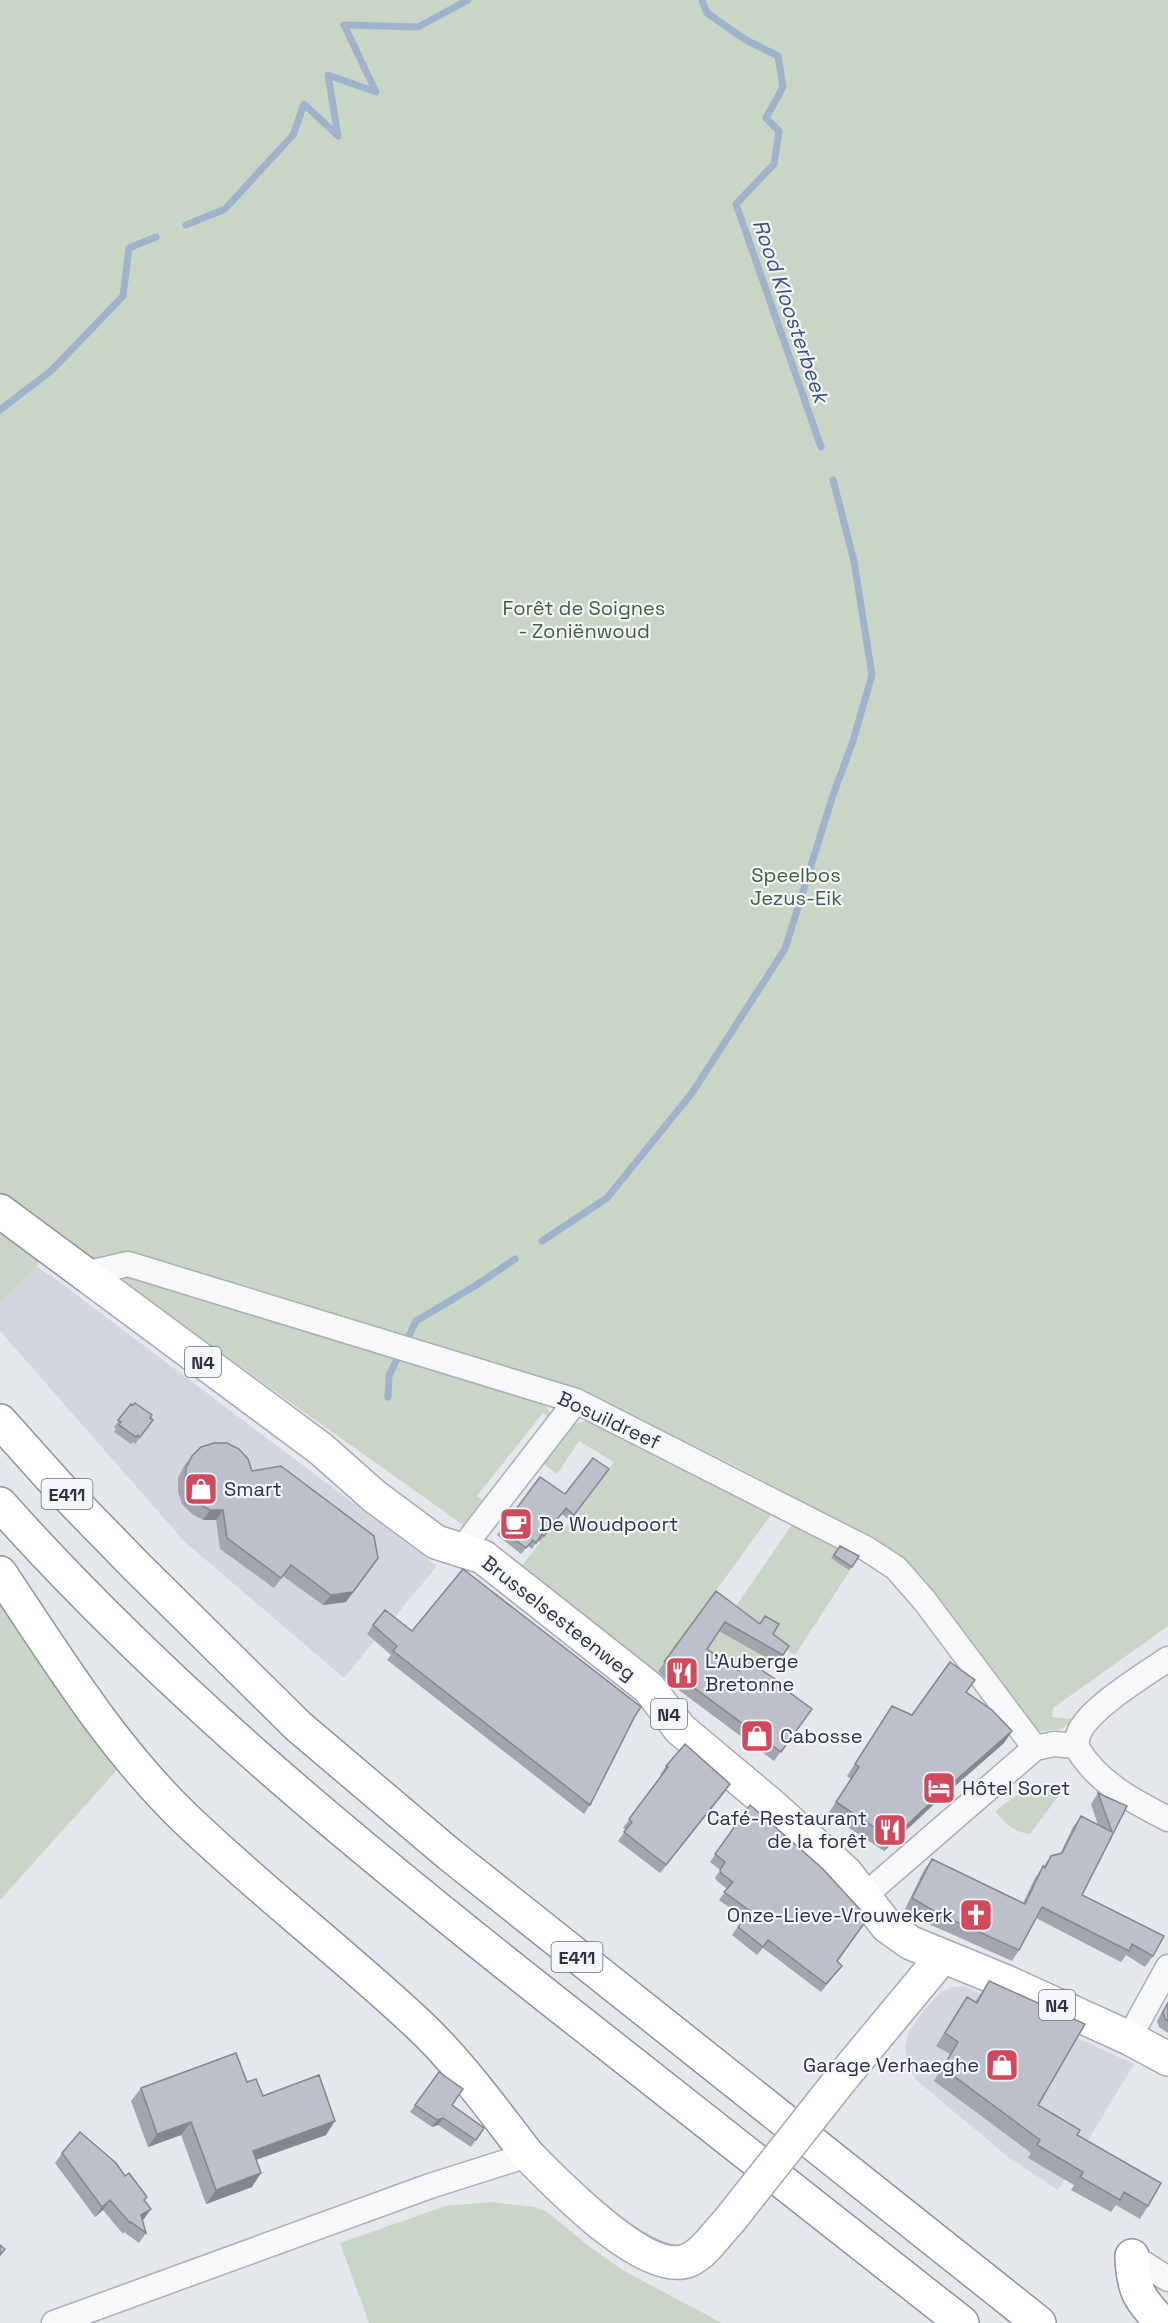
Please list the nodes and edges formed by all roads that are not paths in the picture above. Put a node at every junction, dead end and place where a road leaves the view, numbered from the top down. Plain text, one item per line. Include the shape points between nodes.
1 (0, 1211) edge
2 (97, 1271) junction
3 (576, 1401) junction
4 (0, 1421) edge
5 (0, 1504) edge
6 (461, 1550) junction
7 (0, 1573) edge
8 (1168, 1659) edge
9 (1076, 1746) junction
10 (1035, 1748) junction
11 (1168, 1819) edge
12 (864, 1896) junction
13 (943, 1956) junction
14 (1168, 1968) edge
15 (1129, 2038) junction
16 (1168, 2059) edge
17 (514, 2159) junction
18 (1132, 2256) joint
19 (1168, 2279) edge
20 (54, 2323) edge
21 (962, 2323) edge
22 (1039, 2323) edge
23 (1162, 2323) edge

1 - 2 main road, N4
2 - 3 street, Bosuildreef via 128,1264
2 - 6 main road, N4 via 321,1449 374,1496 436,1542
3 - 6 street
3 - 10 street, Bosuildreef via 867,1549 896,1568
4 - 22 main road, E411 via 128,1558 298,1726 477,1877
5 - 21 main road, E411 via 114,1624 266,1766 421,1897
6 - 12 main road, Brusselsesteenweg / N4 via 483,1557 649,1688 680,1729 846,1873
7 - 17 main road via 95,1716 137,1766 185,1818 419,2024 478,2090
8 - 9 street via 1104,1704 1085,1722
9 - 10 street via 1054,1744
9 - 11 street via 1107,1784
10 - 12 street
12 - 13 main road, Brusselsesteenweg / N4 via 887,1926 911,1943
13 - 15 main road, Brusselsesteenweg / N4
13 - 17 main road, bridge via 725,2225 687,2261 658,2259 637,2249
14 - 15 street
15 - 16 main road, Brusselsesteenweg / N4
17 - 20 street
18 - 19 street
18 - 23 main road via 1138,2295

